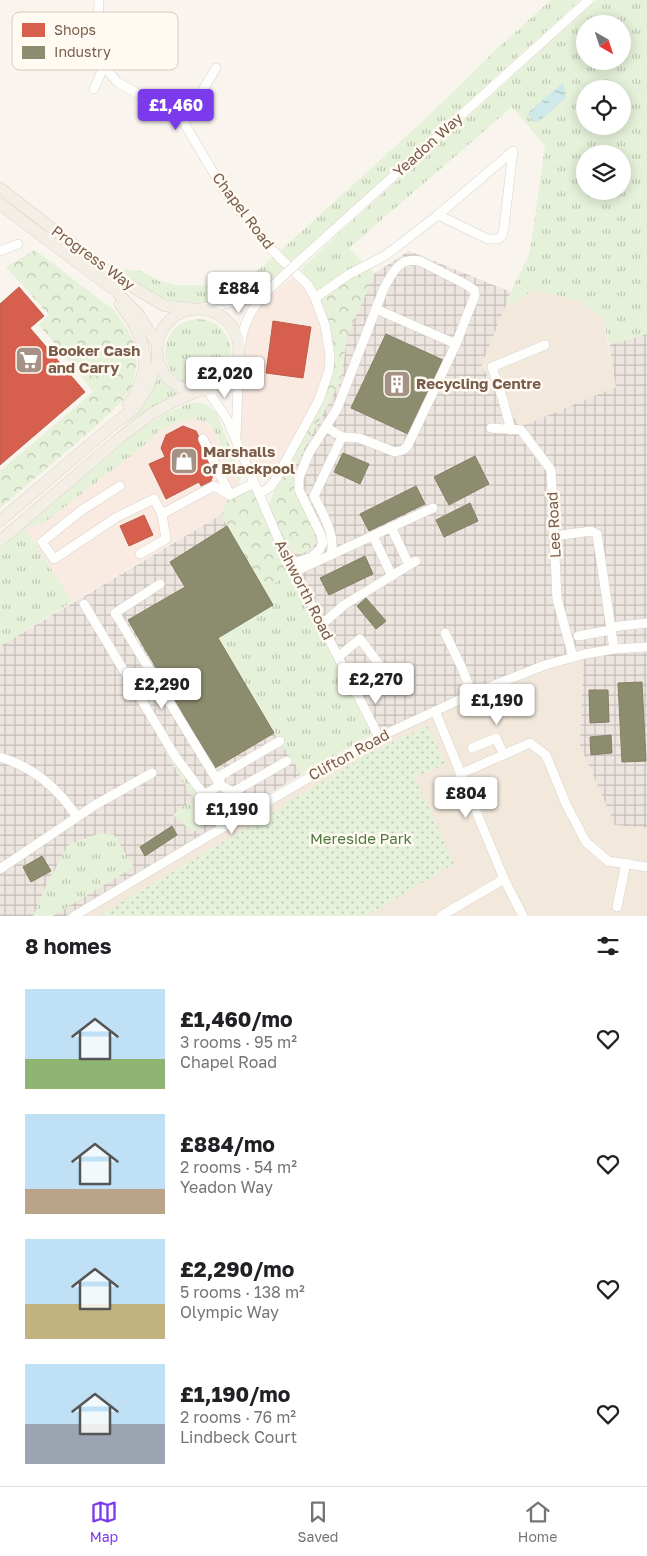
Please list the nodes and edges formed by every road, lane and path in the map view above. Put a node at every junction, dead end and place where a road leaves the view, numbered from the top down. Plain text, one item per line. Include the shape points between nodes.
1 (589, 0) edge
2 (216, 68) dead end
3 (102, 70) edge
4 (108, 70) edge
5 (613, 70) edge
6 (94, 89) dead end
7 (647, 95) edge
8 (184, 122) junction
9 (0, 188) edge
10 (0, 204) edge
11 (438, 215) junction
12 (18, 244) dead end
13 (0, 251) edge
14 (103, 282) junction
15 (267, 290) junction
16 (316, 298) junction
17 (198, 308) junction
18 (376, 309) junction
19 (157, 344) junction
20 (456, 344) junction
21 (545, 345) dead end
22 (240, 346) junction
23 (158, 358) junction
24 (239, 359) junction
25 (202, 391) junction
26 (114, 424) junction
27 (326, 427) junction
28 (491, 428) dead end
29 (511, 430) junction
30 (342, 437) junction
31 (203, 439) dead end
32 (236, 441) junction
33 (254, 483) junction
34 (120, 486) dead end
35 (259, 494) junction
36 (230, 495) junction
37 (433, 508) dead end
38 (162, 514) junction
39 (0, 521) edge
40 (391, 527) junction
41 (373, 536) junction
42 (554, 536) junction
43 (0, 540) edge
44 (140, 554) dead end
45 (331, 555) junction
46 (293, 568) junction
47 (392, 576) junction
48 (160, 584) dead end
49 (84, 604) dead end
50 (647, 623) edge
51 (321, 625) junction
52 (611, 628) junction
53 (445, 633) dead end
54 (578, 636) dead end
55 (647, 647) edge
56 (614, 649) junction
57 (338, 657) junction
58 (573, 657) junction
59 (381, 667) dead end
60 (472, 694) junction
61 (435, 711) junction
62 (379, 737) junction
63 (280, 741) dead end
64 (472, 748) dead end
65 (504, 754) junction
66 (0, 757) edge
67 (287, 761) dead end
68 (152, 773) dead end
69 (460, 774) junction
70 (220, 785) junction
71 (204, 795) junction
72 (77, 817) junction
73 (222, 828) junction
74 (626, 863) junction
75 (647, 867) edge
76 (0, 869) edge
77 (504, 879) junction
78 (617, 907) dead end
79 (74, 916) edge
80 (441, 916) edge
81 (523, 916) edge

1 - 15 street, Yeadon Way, bridge
2 - 8 street
3 - 6 street
4 - 8 street, Chapel Road via 117,82 174,113
5 - 7 path
8 - 16 street, Chapel Road via 225,192
9 - 17 main road, Progress Way via 111,274 165,306
10 - 14 main road, Progress Way
11 - 11 street via 488,239 502,236 512,151
11 - 16 street via 386,255 348,275
12 - 13 street
14 - 19 main road, Progress Way via 139,315
14 - 26 main road via 137,329 145,354 138,388
15 - 17 street, Yeadon Way via 241,301
15 - 22 street, Yeadon Way via 246,320
16 - 35 street, Chapel Road via 329,346 326,380 319,400 276,479
17 - 19 main road via 181,312 170,320
17 - 22 main road via 216,312 228,320
18 - 20 street
18 - 20 street via 392,274 401,263 411,259 420,261 474,290 475,295
18 - 27 street via 337,409
19 - 23 main road
20 - 30 street via 408,447 395,452 359,438
21 - 29 street via 492,367
22 - 24 main road
23 - 25 main road via 172,382 184,389
23 - 26 main road via 139,402
24 - 25 main road via 235,370 220,386
24 - 32 street, Ashworth Road
25 - 32 street, Ashworth Road via 227,419
25 - 43 main road via 173,402 143,420
26 - 39 main road
27 - 30 street
27 - 46 street via 309,453 299,478 299,490 323,542 312,557
28 - 29 street, Lee Road
29 - 42 street, Lee Road via 520,430 551,470
30 - 45 street via 314,496 329,527 334,545
31 - 36 street
32 - 33 street, Ashworth Road
33 - 35 street, Ashworth Road
33 - 36 street
34 - 38 street via 82,510 42,542 54,559 117,516 154,499
35 - 46 street, Ashworth Road
36 - 38 street via 214,486
37 - 40 street
38 - 44 street via 166,539
40 - 41 street
40 - 47 street via 413,563
41 - 45 street
41 - 47 street
42 - 52 street via 596,534
42 - 58 street, Lee Road via 557,599
45 - 46 street
46 - 51 street, Ashworth Road
47 - 51 street via 344,605
48 - 70 street via 115,613
49 - 71 street via 176,756
50 - 52 street
51 - 57 street, Ashworth Road
52 - 54 street
52 - 56 street
53 - 60 street
55 - 56 street, Clifton Road
56 - 58 street, Clifton Road
57 - 59 street via 360,639
57 - 62 street, Ashworth Road
58 - 60 street, Clifton Road
60 - 61 street, Clifton Road
61 - 62 street, Clifton Road
61 - 69 street
62 - 73 street, Clifton Road
63 - 70 street via 220,776
64 - 65 street via 496,738
65 - 69 street
65 - 74 street via 530,743 546,755 586,842 608,861
66 - 72 street via 13,761 53,786
67 - 70 street via 234,792
68 - 72 street
69 - 77 street
70 - 71 street
71 - 73 street
72 - 76 street
73 - 79 street, Clifton Road
74 - 75 street
74 - 78 street
77 - 80 street
77 - 81 street

